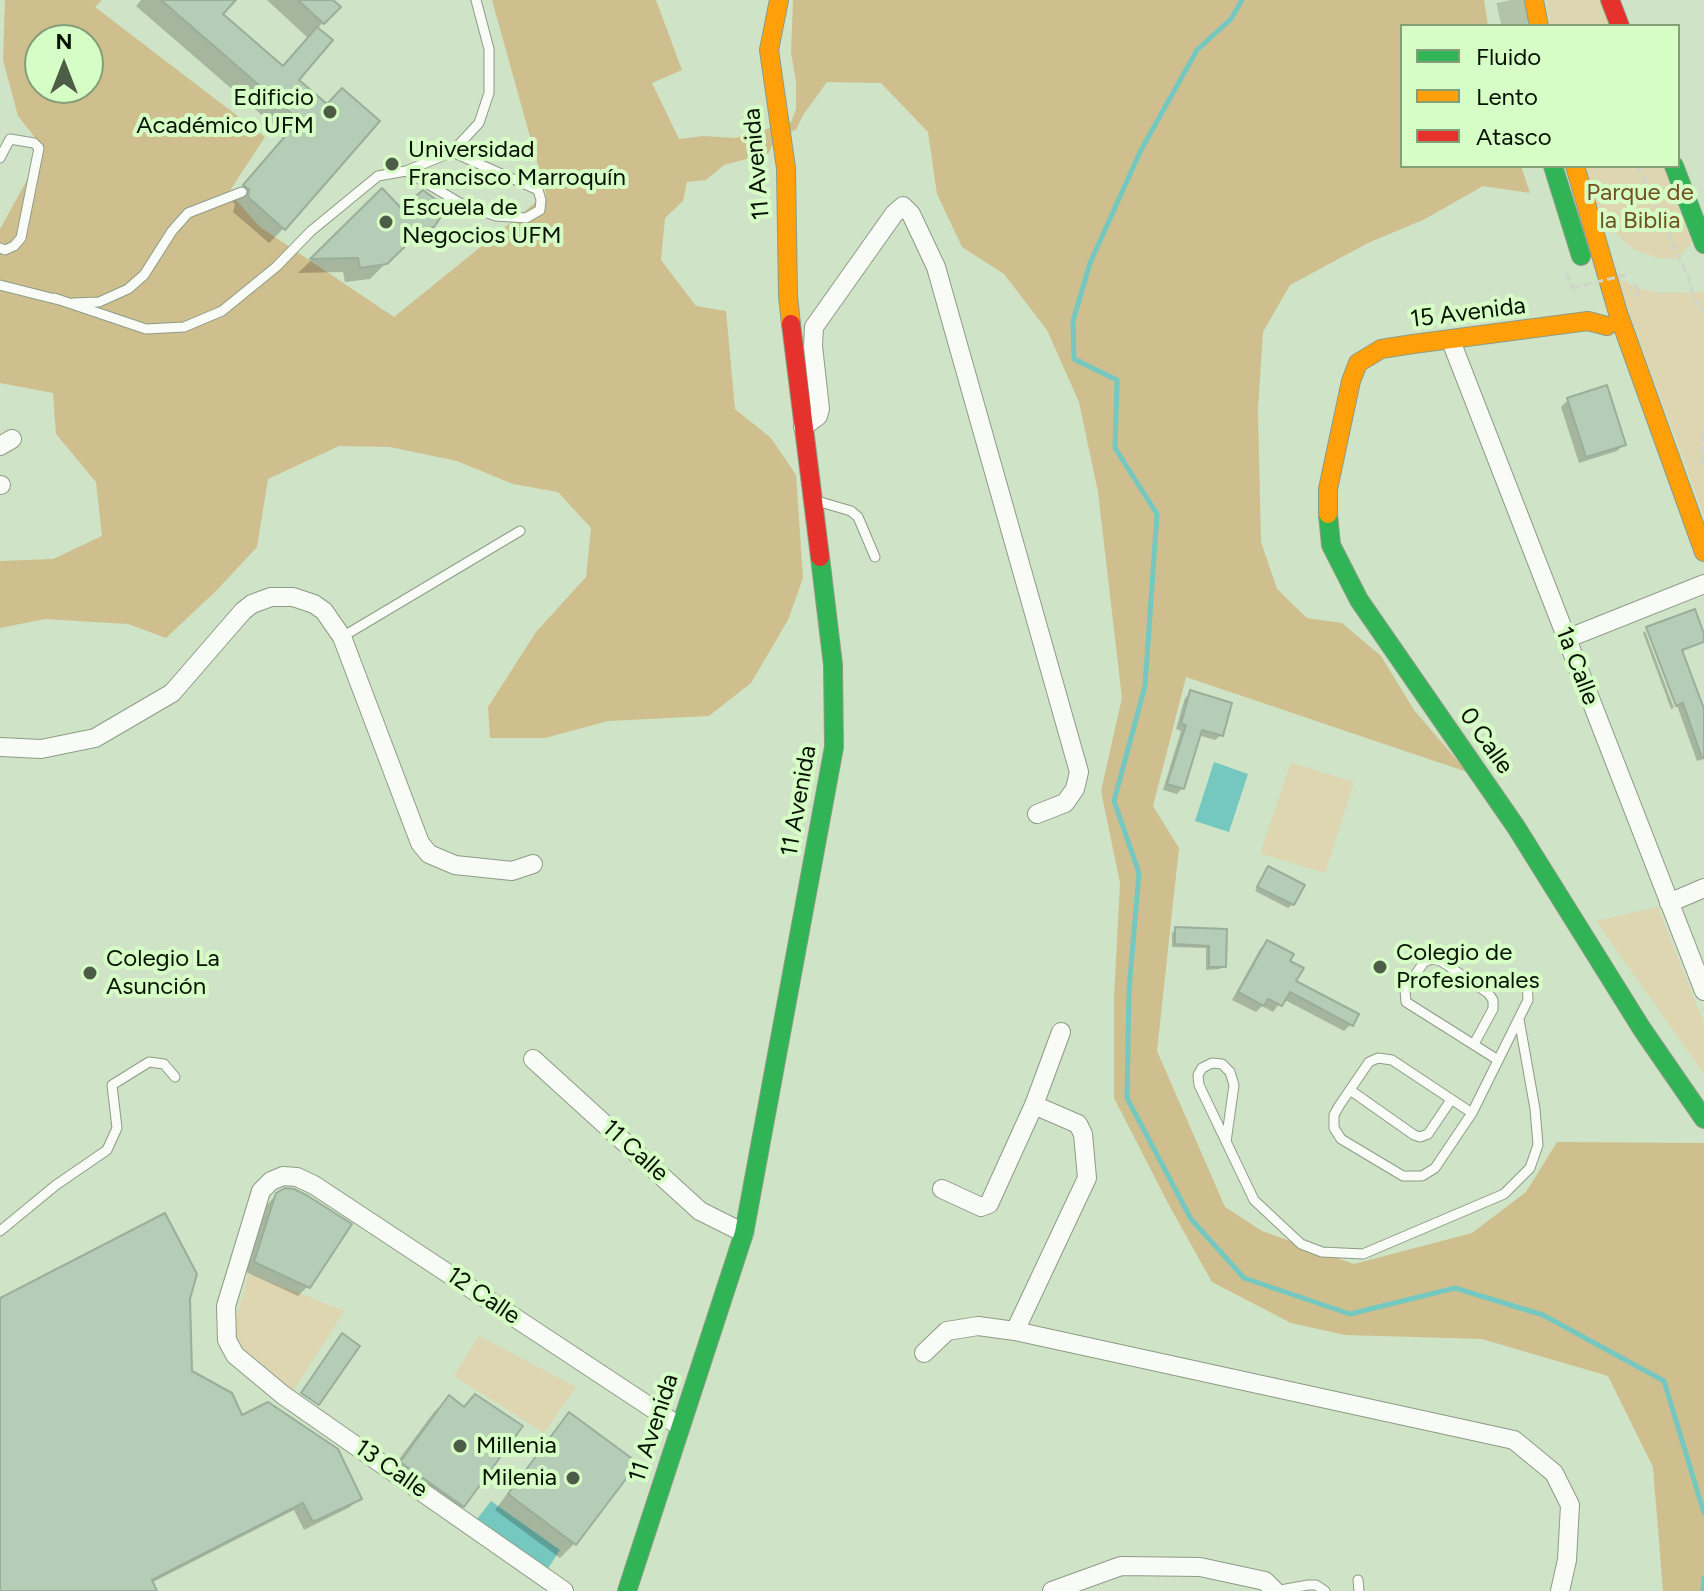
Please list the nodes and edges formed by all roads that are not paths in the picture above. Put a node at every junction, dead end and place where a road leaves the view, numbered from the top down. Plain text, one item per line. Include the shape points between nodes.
1 (476, 0) edge
2 (779, 0) edge
3 (1534, 0) edge
4 (1610, 0) edge
5 (1539, 24) edge
6 (1619, 24) edge
7 (452, 152) junction
8 (0, 158) edge
9 (1554, 168) edge
10 (1576, 168) edge
11 (1675, 168) edge
12 (406, 171) junction
13 (242, 192) dead end
14 (1704, 244) edge
15 (0, 248) edge
16 (0, 285) edge
17 (54, 298) junction
18 (1599, 305) junction
19 (1588, 321) junction
20 (1607, 326) junction
21 (1451, 341) junction
22 (1358, 363) joint
23 (1654, 417) junction
24 (803, 427) junction
25 (813, 500) junction
26 (520, 531) dead end
27 (1704, 552) edge
28 (875, 557) dead end
29 (1704, 584) edge
30 (342, 637) junction
31 (1566, 639) junction
32 (0, 747) edge
33 (1037, 814) dead end
34 (533, 864) dead end
35 (1704, 888) edge
36 (1669, 903) junction
37 (1527, 980) dead end
38 (1704, 991) edge
39 (1519, 1019) junction
40 (1061, 1032) dead end
41 (1474, 1044) junction
42 (533, 1059) dead end
43 (1498, 1060) junction
44 (175, 1077) dead end
45 (1350, 1090) junction
46 (1451, 1100) junction
47 (1034, 1105) junction
48 (1472, 1113) junction
49 (1704, 1119) edge
50 (1226, 1142) junction
51 (942, 1189) dead end
52 (0, 1231) edge
53 (744, 1233) junction
54 (1015, 1331) junction
55 (227, 1340) joint
56 (924, 1353) dead end
57 (679, 1426) junction
58 (564, 1591) edge
59 (627, 1591) edge
60 (1052, 1591) edge
61 (1275, 1591) edge
62 (1325, 1591) edge
63 (1560, 1591) edge

1 - 7 lane via 489,49 489,93 479,123
2 - 24 street, 11 Avenida via 769,50 786,168 788,296
3 - 5 street
4 - 6 street
7 - 12 lane
7 - 12 lane via 538,190 540,210 526,218 496,216 460,203
8 - 15 lane via 10,139 39,148 21,238 14,246
9 - 18 street
10 - 23 street
11 - 14 street
12 - 17 lane via 378,176 222,311 184,327 146,329
13 - 17 lane via 188,213 144,275 120,294 88,304
16 - 17 lane
18 - 19 street
18 - 20 street
19 - 20 street, 15 Avenida
19 - 21 street, 15 Avenida
20 - 23 street via 1627,379
21 - 22 street, 15 Avenida via 1381,349
21 - 31 street, 1a Calle
22 - 49 street, 0 Calle via 1328,489 1331,545 1342,571 1516,827
23 - 27 street
24 - 25 street, 11 Avenida
24 - 33 street via 820,409 814,327 903,206 936,267 1079,772 1065,803
25 - 28 lane via 858,517
25 - 53 street, 11 Avenida via 833,665 834,747
26 - 30 lane
29 - 31 street
30 - 32 street via 324,611 304,599 261,600 243,611 172,693 95,738 41,749
30 - 34 street via 420,843 429,854 455,865 512,871
31 - 36 street, 1a Calle
35 - 36 street
36 - 38 street, 1a Calle
37 - 39 lane via 1528,1000
39 - 43 lane
39 - 50 lane via 1538,1145 1530,1168 1504,1194 1363,1254 1322,1252 1301,1244 1254,1200
40 - 47 street
41 - 41 lane via 1406,1002 1405,990 1424,962 1441,961 1493,1000
41 - 43 lane
42 - 53 street, 11 Calle via 700,1211
43 - 48 lane
44 - 52 lane via 164,1064 149,1062 112,1085 117,1128 107,1150
45 - 46 lane via 1369,1062 1378,1058 1392,1060
45 - 46 lane via 1420,1137 1428,1134
45 - 48 lane via 1334,1115 1334,1128 1341,1139 1403,1176 1422,1176 1435,1168
46 - 48 lane
47 - 51 street via 989,1204 981,1207
47 - 54 street via 1078,1124 1087,1178
50 - 50 lane via 1199,1085 1202,1068 1212,1063 1222,1064 1234,1085
53 - 57 street, 11 Avenida
54 - 56 street via 978,1326 947,1331
54 - 63 street via 1514,1440 1554,1473 1570,1505
55 - 57 street, 12 Calle via 226,1306 261,1191 283,1176 297,1177
55 - 58 street, 13 Calle via 235,1355 283,1395
57 - 59 street, 11 Avenida
60 - 61 street via 1121,1566 1200,1567 1265,1581
61 - 62 lane via 1308,1585

